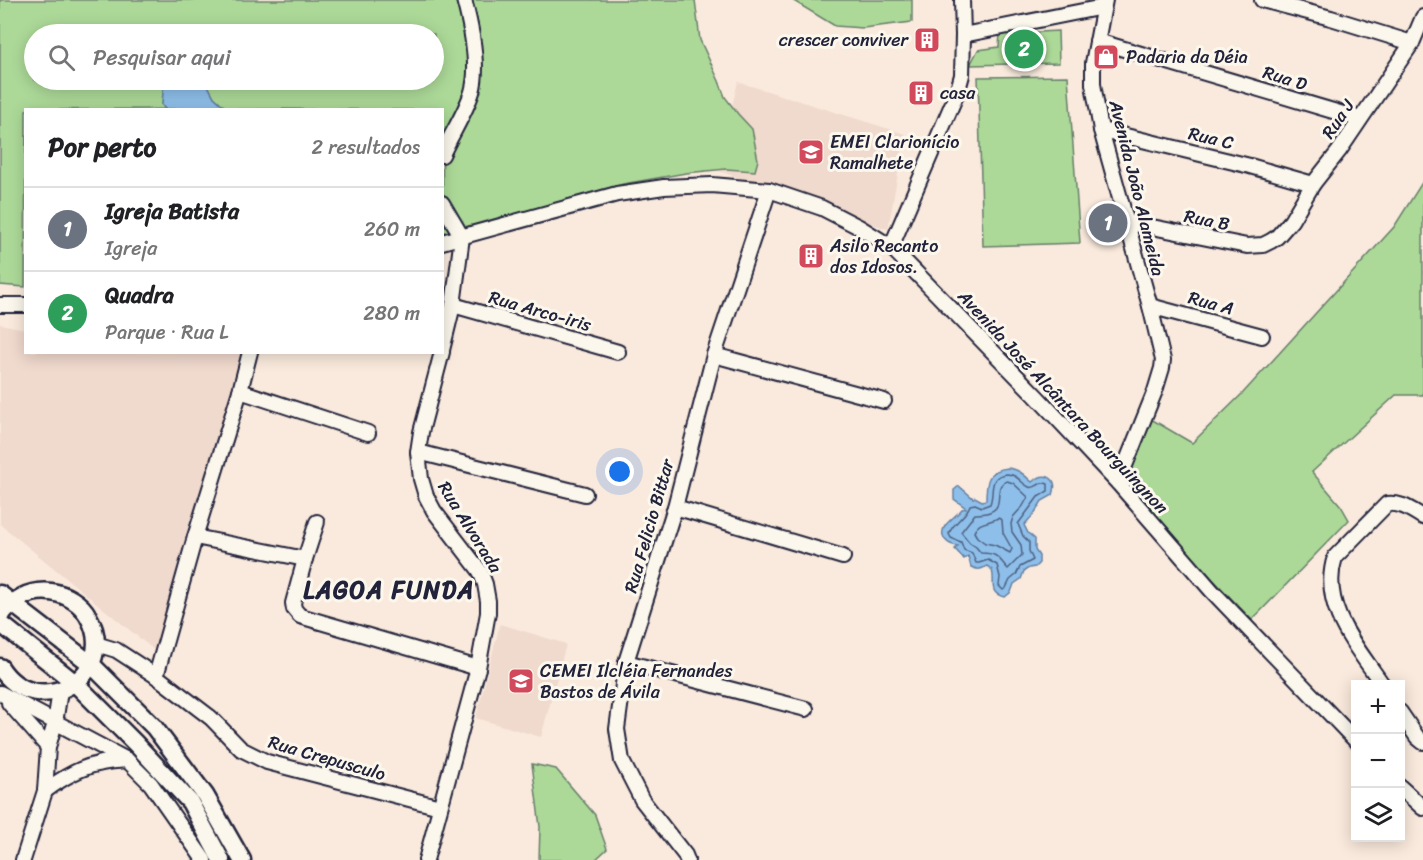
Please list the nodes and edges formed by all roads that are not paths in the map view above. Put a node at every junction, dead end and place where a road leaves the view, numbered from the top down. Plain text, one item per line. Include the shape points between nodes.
1 (464, 0) edge
2 (962, 0) edge
3 (1262, 0) edge
4 (1104, 3) edge
5 (1423, 17) edge
6 (963, 35) junction
7 (1097, 41) junction
8 (1412, 43) junction
9 (1359, 119) junction
10 (1101, 130) junction
11 (444, 151) edge
12 (1313, 184) junction
13 (769, 190) junction
14 (444, 206) edge
15 (1127, 222) junction
16 (462, 237) junction
17 (1277, 237) joint
18 (444, 242) edge
19 (891, 247) junction
20 (0, 305) edge
21 (24, 305) edge
22 (453, 305) junction
23 (1150, 306) junction
24 (1262, 336) dead end
25 (444, 343) edge
26 (618, 352) dead end
27 (249, 354) edge
28 (441, 354) edge
29 (714, 356) junction
30 (240, 391) junction
31 (884, 401) dead end
32 (368, 433) dead end
33 (418, 452) junction
34 (1118, 483) junction
35 (585, 494) dead end
36 (675, 507) junction
37 (1423, 517) edge
38 (317, 522) dead end
39 (195, 537) junction
40 (843, 556) dead end
41 (305, 559) junction
42 (6, 598) edge
43 (0, 616) edge
44 (0, 623) edge
45 (96, 644) junction
46 (627, 662) junction
47 (91, 664) junction
48 (0, 667) edge
49 (478, 668) junction
50 (156, 676) junction
51 (1379, 680) edge
52 (68, 687) junction
53 (5, 690) edge
54 (806, 709) dead end
55 (1405, 718) edge
56 (56, 723) junction
57 (1351, 736) edge
58 (1423, 742) edge
59 (48, 747) junction
60 (128, 760) junction
61 (1403, 788) edge
62 (45, 791) junction
63 (441, 807) junction
64 (1423, 808) edge
65 (23, 860) edge
66 (204, 860) edge
67 (221, 860) edge
68 (242, 860) edge
69 (426, 860) edge
70 (687, 860) edge

1 - 11 street via 475,72 472,91
2 - 6 street
3 - 8 street
4 - 6 street
4 - 7 street, Avenida João Alameida
5 - 8 street, Rua J
6 - 19 street via 962,75 957,93
7 - 9 street, Rua D
7 - 10 street, Avenida João Alameida via 1093,84
8 - 9 street, Rua J
9 - 12 street, Rua J
10 - 12 street, Rua C
10 - 15 street, Avenida João Alameida
12 - 17 street, Rua J
13 - 16 street, Avenida José Alcântara Bourguingnon via 712,185 617,194
13 - 19 street, Avenida José Alcântara Bourguingnon via 822,208
13 - 29 street, Rua Felicio Bittar
14 - 16 street
15 - 17 street, Rua B via 1247,246 1263,245
15 - 23 street, Avenida João Alameida
16 - 18 street, Avenida José Alcântara Bourguingnon
16 - 22 street, Rua Alvorada
19 - 34 street, Avenida José Alcântara Bourguingnon
20 - 21 street
22 - 25 street, Rua Alvorada
22 - 26 street, Rua Arco-iris
23 - 24 street, Rua A
23 - 34 street, Avenida João Alameida via 1162,368
27 - 30 street
28 - 33 street, Rua Alvorada
29 - 31 street
29 - 36 street, Rua Felicio Bittar
30 - 32 street
30 - 39 street
33 - 35 street
33 - 49 street, Rua Alvorada via 423,488 434,511 480,571 485,584 488,613
34 - 57 street, Avenida José Alcântara Bourguingnon via 1212,591
36 - 40 street
36 - 46 street, Rua Felicio Bittar
37 - 51 street via 1402,505 1387,504 1335,557 1332,567 1330,584 1342,624
38 - 41 street
39 - 41 street
39 - 50 street
41 - 49 street via 293,603 300,616
42 - 43 main road
42 - 45 main road via 40,591 68,597 88,616
42 - 47 main road
44 - 52 main road
45 - 47 main road
45 - 50 street, Rua Crepusculo via 116,650
46 - 54 street
46 - 70 street, Rua Felicio Bittar via 617,729 622,761 642,800
47 - 52 main road
47 - 68 main road via 154,727 205,795
48 - 53 main road
49 - 63 street, Rua Alvorada
50 - 63 street, Rua Crepusculo via 211,718 241,749 267,762
52 - 53 main road via 47,693
52 - 56 street
52 - 67 main road via 135,743 190,802
53 - 56 street
53 - 59 street
55 - 58 street
56 - 59 street
56 - 60 street
59 - 62 street
60 - 62 street via 98,763 79,770
60 - 66 street via 151,784
61 - 64 street
62 - 65 street
63 - 69 street, Rua Alvorada

